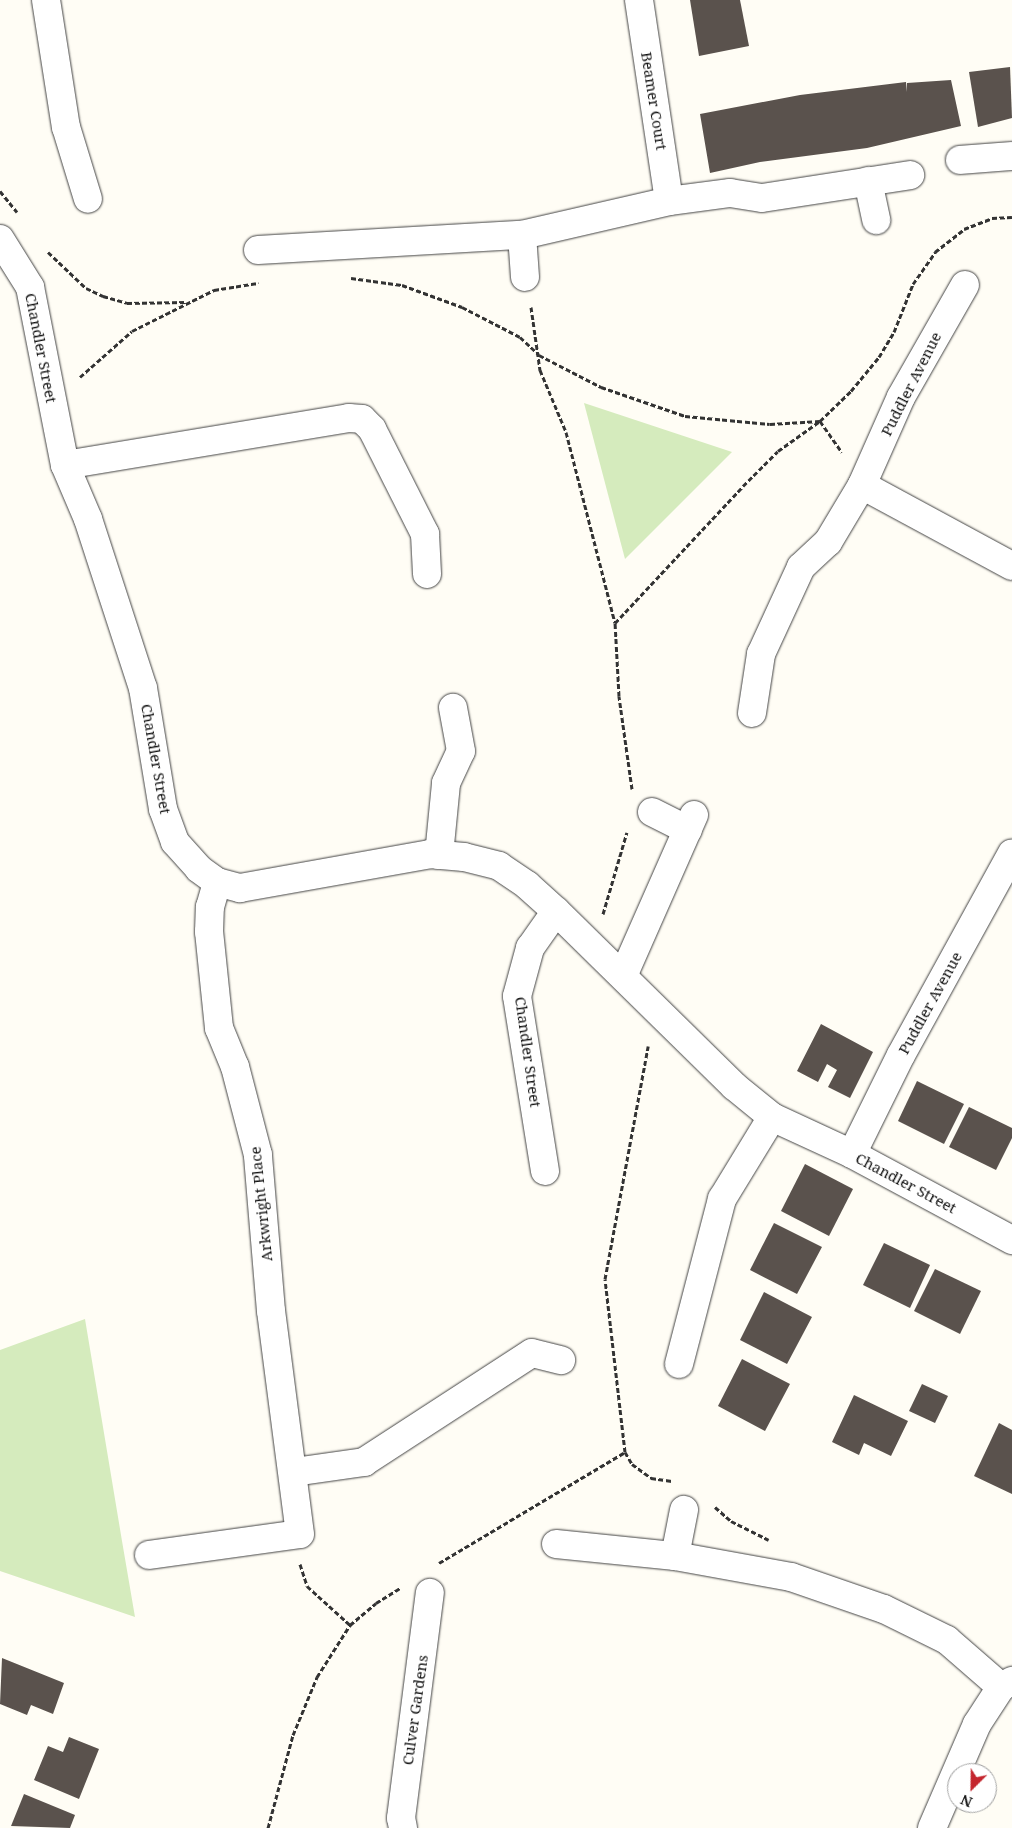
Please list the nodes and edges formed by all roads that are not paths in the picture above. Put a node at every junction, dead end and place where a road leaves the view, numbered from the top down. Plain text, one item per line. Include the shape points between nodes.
1 (46, 0) edge
2 (639, 0) edge
3 (1012, 156) edge
4 (960, 160) dead end
5 (910, 175) dead end
6 (868, 181) junction
7 (88, 199) dead end
8 (669, 201) junction
9 (876, 220) dead end
10 (522, 235) junction
11 (0, 239) edge
12 (258, 250) dead end
13 (525, 277) road end
14 (964, 285) dead end
15 (65, 465) junction
16 (862, 485) junction
17 (1012, 566) edge
18 (427, 574) dead end
19 (453, 708) dead end
20 (752, 713) dead end
21 (652, 812) dead end
22 (1012, 853) edge
23 (439, 855) junction
24 (217, 882) junction
25 (556, 911) junction
26 (623, 976) junction
27 (772, 1117) junction
28 (852, 1154) junction
29 (545, 1171) dead end
30 (1012, 1240) edge
31 (561, 1360) dead end
32 (679, 1364) dead end
33 (294, 1472) junction
34 (684, 1510) dead end
35 (556, 1544) dead end
36 (149, 1555) dead end
37 (675, 1556) junction
38 (418, 1588) road end
39 (1006, 1684) edge
40 (402, 1828) edge
41 (932, 1828) edge

1 - 7 street via 66,127
2 - 8 street, Beamer Court
3 - 4 street
5 - 6 street
6 - 8 street via 762,198 730,193
6 - 9 street
8 - 10 street
10 - 12 street
10 - 13 street
11 - 15 street, Chandler Street via 30,287
14 - 16 street, Puddler Avenue via 901,397
15 - 18 street via 362,419 372,429 425,534
15 - 24 street, Chandler Street via 88,519 143,688 163,808 175,842 199,869
16 - 17 street
16 - 20 street, Puddler Avenue via 828,542 801,567 761,654
19 - 23 street via 462,751 446,783
21 - 26 street via 691,822
22 - 28 street, Puddler Avenue via 901,1055
23 - 24 street, Chandler Street via 240,888
23 - 25 street, Chandler Street via 464,857 498,866 527,885
24 - 33 street, Arkwright Place via 208,932 219,1028 234,1067 258,1155 271,1311
25 - 26 street, Chandler Street
25 - 29 street, Chandler Street via 530,948 517,996
26 - 27 street, Chandler Street via 734,1086
27 - 28 street, Chandler Street
27 - 32 street via 722,1200
28 - 30 street, Chandler Street
31 - 33 street via 532,1353 364,1462
33 - 36 street, Arkwright Place via 300,1534
34 - 37 street
35 - 37 street
37 - 39 street via 791,1577 884,1609 947,1640
38 - 40 street, Culver Gardens
39 - 41 street via 977,1724

